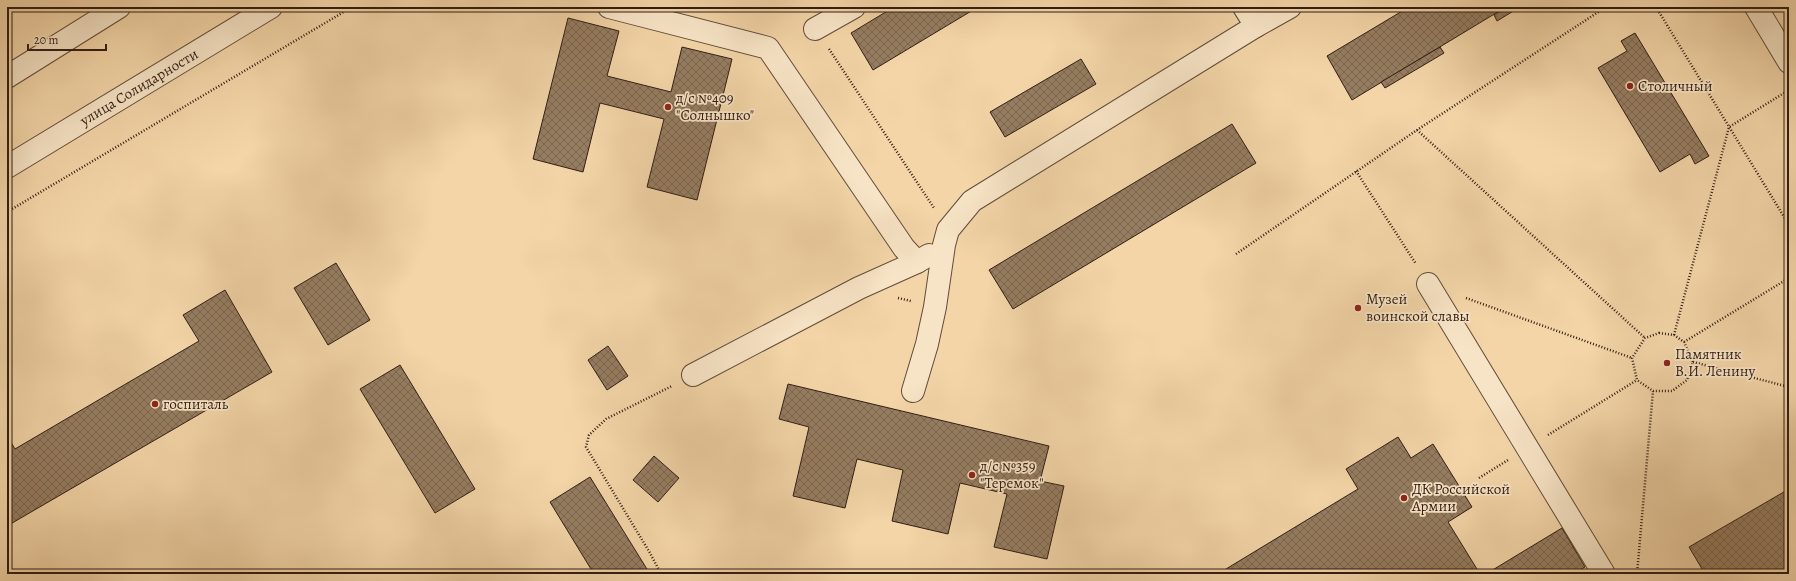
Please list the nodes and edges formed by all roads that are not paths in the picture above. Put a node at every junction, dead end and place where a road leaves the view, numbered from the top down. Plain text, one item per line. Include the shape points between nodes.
1 (119, 7) edge
2 (271, 7) edge
3 (609, 7) edge
4 (854, 7) edge
5 (1244, 7) edge
6 (1290, 7) edge
7 (1756, 7) edge
8 (1256, 26) junction
9 (815, 29) road end
10 (1789, 62) edge
11 (7, 77) edge
12 (7, 167) edge
13 (946, 238) junction
14 (917, 262) junction
15 (1428, 284) road end
16 (693, 375) road end
17 (913, 391) dead end
18 (1604, 574) edge

1 - 11 street
2 - 12 street, улица Солидарности
3 - 14 street via 768,48 904,248
4 - 9 street
5 - 8 street
6 - 8 street
7 - 10 street
8 - 13 street via 972,201
13 - 14 street
13 - 17 street via 935,307
14 - 16 street via 858,288
15 - 18 street

